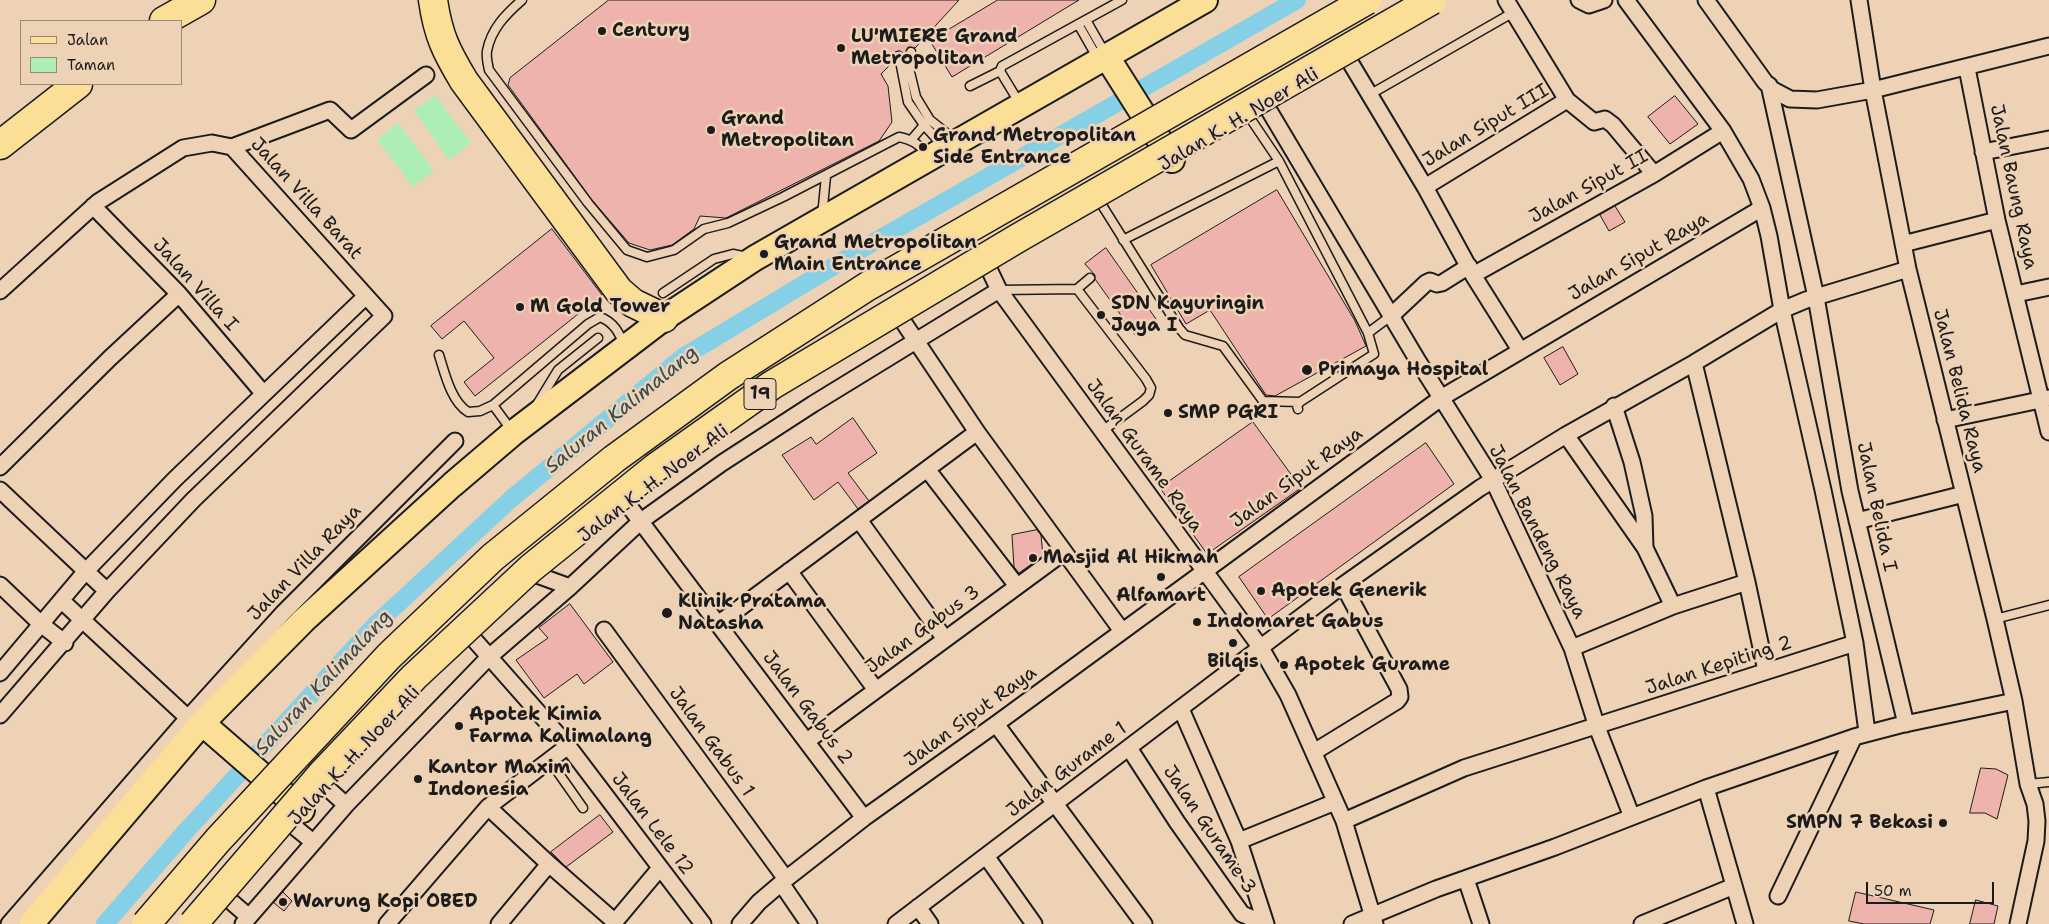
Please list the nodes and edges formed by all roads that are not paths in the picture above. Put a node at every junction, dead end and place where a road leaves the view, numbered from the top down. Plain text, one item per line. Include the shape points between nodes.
1 (201, 0) edge
2 (433, 0) edge
3 (522, 0) edge
4 (1122, 0) edge
5 (1205, 0) edge
6 (1367, 0) edge
7 (1432, 0) edge
8 (1448, 0) edge
9 (1579, 0) edge
10 (1604, 0) edge
11 (1626, 0) edge
12 (1706, 0) edge
13 (1859, 0) edge
14 (1510, 6) edge
15 (166, 20) edge
16 (1082, 22) junction
17 (2049, 46) edge
18 (911, 52) dead end
19 (899, 56) dead end
20 (1347, 57) junction
21 (1107, 66) junction
22 (1967, 68) junction
23 (1000, 71) junction
24 (426, 75) dead end
25 (77, 85) edge
26 (1769, 85) junction
27 (970, 86) dead end
28 (1873, 90) junction
29 (1369, 94) junction
30 (1567, 100) junction
31 (1021, 106) junction
32 (1255, 107) junction
33 (924, 125) junction
34 (1723, 131) junction
35 (912, 139) junction
36 (2049, 139) edge
37 (0, 145) edge
38 (232, 147) junction
39 (944, 150) junction
40 (1983, 152) junction
41 (1279, 161) junction
42 (1167, 163) junction
43 (1654, 174) junction
44 (826, 176) junction
45 (1425, 187) junction
46 (1100, 202) junction
47 (94, 206) junction
48 (1762, 208) junction
49 (821, 220) junction
50 (1997, 220) junction
51 (1123, 240) junction
52 (1903, 244) junction
53 (988, 267) junction
54 (1471, 270) junction
55 (1908, 270) junction
56 (1090, 278) dead end
57 (2049, 287) edge
58 (1077, 289) junction
59 (999, 290) junction
60 (0, 292) edge
61 (179, 294) junction
62 (2016, 294) junction
63 (366, 296) junction
64 (1800, 303) junction
65 (664, 306) junction
66 (1392, 315) junction
67 (900, 317) junction
68 (1368, 333) junction
69 (598, 338) dead end
70 (916, 340) junction
71 (626, 347) junction
72 (1520, 350) junction
73 (438, 355) dead end
74 (1694, 363) junction
75 (263, 393) junction
76 (1441, 398) junction
77 (2046, 399) edge
78 (493, 405) junction
79 (1614, 406) junction
80 (1946, 420) junction
81 (518, 430) junction
82 (977, 432) junction
83 (1101, 432) junction
84 (2049, 432) edge
85 (1566, 435) junction
86 (455, 441) dead end
87 (0, 467) edge
88 (927, 469) junction
89 (1493, 480) junction
90 (0, 490) edge
91 (1964, 494) junction
92 (626, 502) junction
93 (859, 520) junction
94 (641, 521) junction
95 (1857, 521) junction
96 (1645, 548) junction
97 (1064, 552) junction
98 (789, 571) junction
99 (1204, 571) junction
100 (85, 572) junction
101 (537, 575) junction
102 (1747, 582) junction
103 (0, 585) edge
104 (1343, 585) junction
105 (1017, 586) junction
106 (570, 587) junction
107 (107, 591) junction
108 (62, 601) junction
109 (2049, 605) edge
110 (1672, 606) junction
111 (1995, 619) junction
112 (84, 620) junction
113 (41, 624) junction
114 (718, 624) junction
115 (604, 630) dead end
116 (1122, 631) junction
117 (470, 635) junction
118 (945, 639) junction
119 (1855, 642) junction
120 (64, 643) junction
121 (1261, 648) junction
122 (1572, 648) junction
123 (489, 657) junction
124 (1766, 671) junction
125 (0, 673) edge
126 (876, 690) junction
127 (2014, 700) junction
128 (1181, 709) junction
129 (0, 716) edge
130 (195, 721) junction
131 (996, 724) junction
132 (1903, 724) junction
133 (1597, 727) junction
134 (1864, 733) junction
135 (806, 741) junction
136 (568, 746) junction
137 (1129, 748) junction
138 (1314, 752) junction
139 (550, 761) junction
140 (2049, 782) edge
141 (2028, 784) junction
142 (325, 786) junction
143 (1706, 788) junction
144 (1335, 802) junction
145 (1055, 804) junction
146 (346, 805) junction
147 (488, 807) junction
148 (583, 808) dead end
149 (297, 817) junction
150 (1632, 817) junction
151 (864, 818) junction
152 (1344, 821) junction
153 (1239, 841) junction
154 (313, 842) junction
155 (986, 856) junction
156 (549, 864) junction
157 (660, 868) junction
158 (1466, 879) junction
159 (783, 881) junction
160 (1734, 886) junction
161 (1778, 896) dead end
162 (227, 898) junction
163 (918, 907) junction
164 (1374, 920) edge
165 (246, 921) edge
166 (1266, 922) edge
167 (614, 923) edge
168 (9, 924) edge
169 (31, 924) edge
170 (146, 924) edge
171 (193, 924) edge
172 (204, 924) edge
173 (387, 924) edge
174 (499, 924) edge
175 (703, 924) edge
176 (740, 924) edge
177 (808, 924) edge
178 (896, 924) edge
179 (930, 924) edge
180 (1034, 924) edge
181 (1144, 924) edge
182 (1352, 924) edge
183 (1481, 924) edge
184 (1642, 924) edge
185 (1746, 924) edge
186 (2018, 924) edge

1 - 15 highway
2 - 65 highway via 447,54 464,81 619,291 633,303
3 - 44 lane via 504,15 494,32 486,52 489,70 627,250 647,256 674,250 704,229 728,223
4 - 16 lane
5 - 21 main road
6 - 170 highway, 19, bridge via 868,286 728,376 614,459 493,557 389,656 218,840
7 - 171 highway, 19, bridge via 1018,238 789,375 655,468 532,568 414,677 320,776
8 - 20 main road, Jalan K. H. Noer Ali
9 - 10 street via 1589,5
11 - 34 street
12 - 26 street
13 - 28 street, Jalan Belida Raya
14 - 29 lane
14 - 30 street
16 - 21 lane
16 - 23 lane via 1007,62
17 - 22 street
18 - 39 lane via 908,68 916,97
19 - 33 lane via 908,102
20 - 29 street
20 - 32 main road, Jalan K. H. Noer Ali
21 - 31 main road
21 - 42 main road
22 - 28 street
22 - 40 street, Jalan Baung Raya
23 - 27 lane
23 - 31 lane
24 - 38 street via 351,130 330,110
25 - 37 highway
26 - 28 street via 1790,99 1803,100
26 - 64 street
28 - 52 street, Jalan Belida Raya
29 - 45 street
30 - 43 street via 1594,122 1605,119 1613,124
30 - 45 street, Jalan Siput III
31 - 39 main road
32 - 41 lane
32 - 42 main road, Jalan K. H. Noer Ali
32 - 66 street, Jalan Bandeng Raya
33 - 35 lane
33 - 39 lane
34 - 43 street, Jalan Siput II
34 - 48 street via 1745,168
35 - 39 lane via 921,146
35 - 44 lane via 899,137
36 - 40 street
38 - 47 street, Jalan Villa Barat via 212,143 184,148
38 - 63 street, Jalan Villa Barat
39 - 49 main road
40 - 50 street, Jalan Baung Raya
41 - 51 lane
41 - 68 lane
42 - 46 main road, Jalan K. H. Noer Ali
43 - 54 street, Jalan Siput II
44 - 49 lane
45 - 54 street
46 - 51 lane
46 - 53 main road, Jalan K. H. Noer Ali
47 - 60 street
47 - 61 street, Jalan Villa I
48 - 64 street via 1769,236
48 - 72 street, Jalan Siput Raya
49 - 65 main road
50 - 52 street
50 - 62 street, Jalan Baung Raya
51 - 68 lane via 1185,335 1223,346 1263,401 1299,406 1374,354
52 - 55 street, Jalan Belida Raya
53 - 59 street, Jalan Gurame Raya
53 - 67 main road, Jalan K. H. Noer Ali
54 - 66 street, Jalan Siput II via 1442,283 1426,283
54 - 72 street
55 - 64 street, Jalan Gurame 1
55 - 80 street, Jalan Belida Raya
56 - 58 lane
57 - 62 street
58 - 59 lane
58 - 83 lane via 1151,388 1143,401
59 - 70 street
59 - 83 street, Jalan Gurame Raya
61 - 75 street, Jalan Villa I
61 - 87 street
62 - 77 street, Jalan Baung Raya
63 - 75 street
63 - 107 street, Jalan Villa Barat via 384,316 193,500
64 - 74 street, Jalan Gurame 1
64 - 95 street, Jalan Belida I
64 - 119 street via 1823,490
65 - 71 main road
66 - 68 lane
66 - 76 street, Jalan Bandeng Raya
67 - 70 street
67 - 92 main road, Jalan K. H. Noer Ali via 719,433
69 - 81 lane via 558,370
70 - 82 street
70 - 94 street via 722,463
71 - 78 lane via 618,331 608,320 600,317
71 - 81 main road
72 - 76 street, Jalan Siput Raya
73 - 78 lane via 460,407 468,412
74 - 79 street, Jalan Gurame 1
74 - 102 street
75 - 100 street
76 - 89 street, Jalan Bandeng Raya
76 - 99 street, Jalan Siput Raya
77 - 80 street
77 - 84 street, Jalan Baung Raya
78 - 81 lane
79 - 85 street, Jalan Gurame 1
79 - 96 street via 1632,462 1644,516
80 - 91 street, Jalan Belida Raya
81 - 130 main road via 452,485
82 - 88 street
82 - 97 street
83 - 99 street, Jalan Gurame Raya
85 - 89 street, Jalan Gurame 1
85 - 96 street
86 - 130 street, Jalan Villa Raya via 283,613
88 - 93 street
88 - 105 street
89 - 104 street, Jalan Gurame 1
89 - 122 street, Jalan Bandeng Raya
90 - 100 street
91 - 95 street
91 - 111 street, Jalan Belida Raya
92 - 94 street, Jalan Gabus 2
92 - 101 main road, Jalan K. H. Noer Ali
93 - 98 street
93 - 118 street
94 - 106 street
94 - 114 street, Jalan Gabus 2
95 - 132 street, Jalan Belida I
96 - 110 street
97 - 105 street, Jalan Gabus 3
97 - 116 street
98 - 114 street
98 - 126 street
99 - 116 street, Jalan Siput Raya
99 - 121 street, Jalan Gurame Raya
100 - 107 street
100 - 108 street
101 - 106 street
101 - 117 main road, Jalan K. H. Noer Ali
102 - 110 street
102 - 124 street
103 - 113 street
104 - 121 street, Jalan Gurame 1
104 - 138 street via 1399,689 1400,697
105 - 118 street, Jalan Gabus 3
106 - 123 street
107 - 112 street
108 - 112 street
108 - 113 street
109 - 111 lane
110 - 122 street
111 - 127 street, Jalan Belida Raya
112 - 120 street
112 - 130 street
113 - 120 street
113 - 125 street
114 - 135 street, Jalan Gabus 2
115 - 159 street, Jalan Gabus 1
116 - 131 street, Jalan Siput Raya
117 - 123 street, Jalan Lele 12
117 - 142 main road, Jalan K. H. Noer Ali
118 - 126 street, Jalan Gabus 3
119 - 124 street, Jalan Kepiting 2
119 - 134 street
120 - 129 street
121 - 128 street, Jalan Gurame 1
121 - 138 street, Jalan Gurame Raya via 1288,695
122 - 133 street, Jalan Bandeng Raya
123 - 136 street, Jalan Lele 12
123 - 146 street
124 - 133 street, Jalan Kepiting 2
126 - 135 street, Jalan Gabus 3
127 - 132 street
127 - 141 street, Jalan Belida Raya
128 - 137 street, Jalan Gurame 1
128 - 153 street
130 - 149 main road via 272,785
130 - 168 street, Jalan Villa Raya
130 - 169 main road
131 - 145 street
131 - 151 street, Jalan Siput Raya
132 - 134 street
133 - 150 street, Jalan Bandeng Raya
133 - 152 street, Jalan Kepiting 2 via 1464,768
134 - 143 street
134 - 161 street
135 - 151 street, Jalan Gabus 2
136 - 139 street
136 - 157 street, Jalan Lele 12
137 - 145 street, Jalan Gurame 1
137 - 166 street, Jalan Gurame 3 via 1242,914
138 - 144 street, Jalan Gurame Raya
139 - 147 street
139 - 148 lane
140 - 141 lane
141 - 186 street, Jalan Belida Raya via 2037,821 2036,841
142 - 146 street
142 - 149 main road, Jalan K. H. Noer Ali
143 - 150 street
143 - 160 street
144 - 152 street, Jalan Gurame Raya
144 - 153 street
145 - 155 street, Jalan Gurame 1
145 - 181 street
146 - 154 street
147 - 156 street
147 - 173 street
149 - 154 street
149 - 162 main road, Jalan K. H. Noer Ali
150 - 158 street
151 - 159 street, Jalan Siput Raya
152 - 164 street, Jalan Gurame Raya
153 - 166 street
154 - 165 street
155 - 163 street, Jalan Gurame 1
155 - 180 street
156 - 167 street
156 - 174 street
157 - 167 street
157 - 175 street, Jalan Lele 12
158 - 164 street via 1436,889
158 - 183 street
159 - 176 street, Jalan Siput Raya
159 - 177 street, Jalan Gabus 1
160 - 184 street
160 - 185 street
162 - 165 street
162 - 172 main road, Jalan K. H. Noer Ali
163 - 178 street, Jalan Gurame 1
163 - 179 street
164 - 182 street

